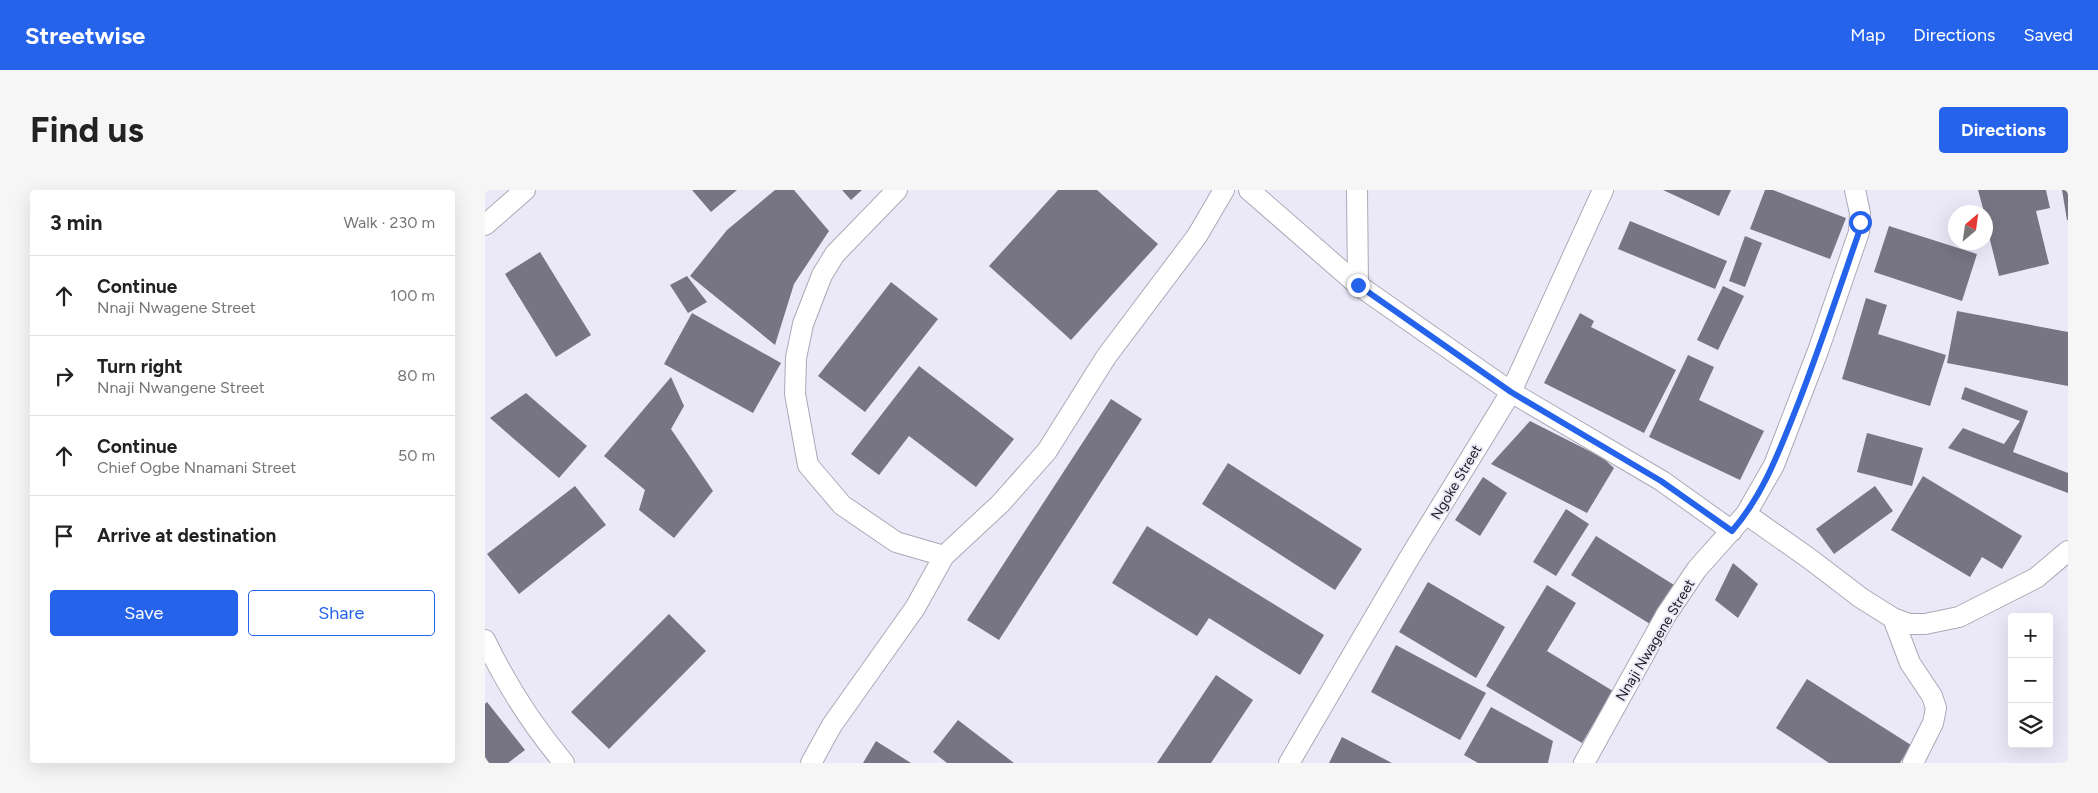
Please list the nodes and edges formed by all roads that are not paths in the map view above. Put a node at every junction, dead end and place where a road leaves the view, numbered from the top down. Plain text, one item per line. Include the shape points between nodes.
1 (525, 190) edge
2 (897, 190) edge
3 (1224, 190) edge
4 (1249, 190) edge
5 (1357, 190) edge
6 (1603, 190) edge
7 (1855, 190) edge
8 (485, 225) edge
9 (1358, 285) junction
10 (1511, 392) junction
11 (1746, 514) junction
12 (1732, 531) junction
13 (2068, 551) edge
14 (944, 556) junction
15 (1893, 618) junction
16 (485, 640) edge
17 (564, 763) edge
18 (811, 763) edge
19 (1289, 763) edge
20 (1584, 763) edge
21 (1913, 763) edge

1 - 8 street
2 - 14 street via 835,254 821,275 803,324 796,358 795,394 808,465 842,505 896,542
3 - 14 street via 1197,236 1106,356 1047,451 1000,504
4 - 9 street
5 - 9 street
6 - 10 street, Ngoke Street
7 - 11 street, Nnaji Nwagene Street via 1860,213 1859,232 1819,351 1774,465
9 - 10 street
10 - 12 street via 1661,481
10 - 19 street, Ngoke Street
11 - 12 street, Nnaji Nwagene Street
11 - 15 street
12 - 20 street, Nnaji Nwagene Street via 1697,569 1666,615
13 - 15 street via 2036,578 1959,617 1925,624 1909,624
14 - 18 street via 915,608 832,725
15 - 21 street via 1910,663 1932,696 1936,708 1933,723
16 - 17 street via 497,666 543,739

